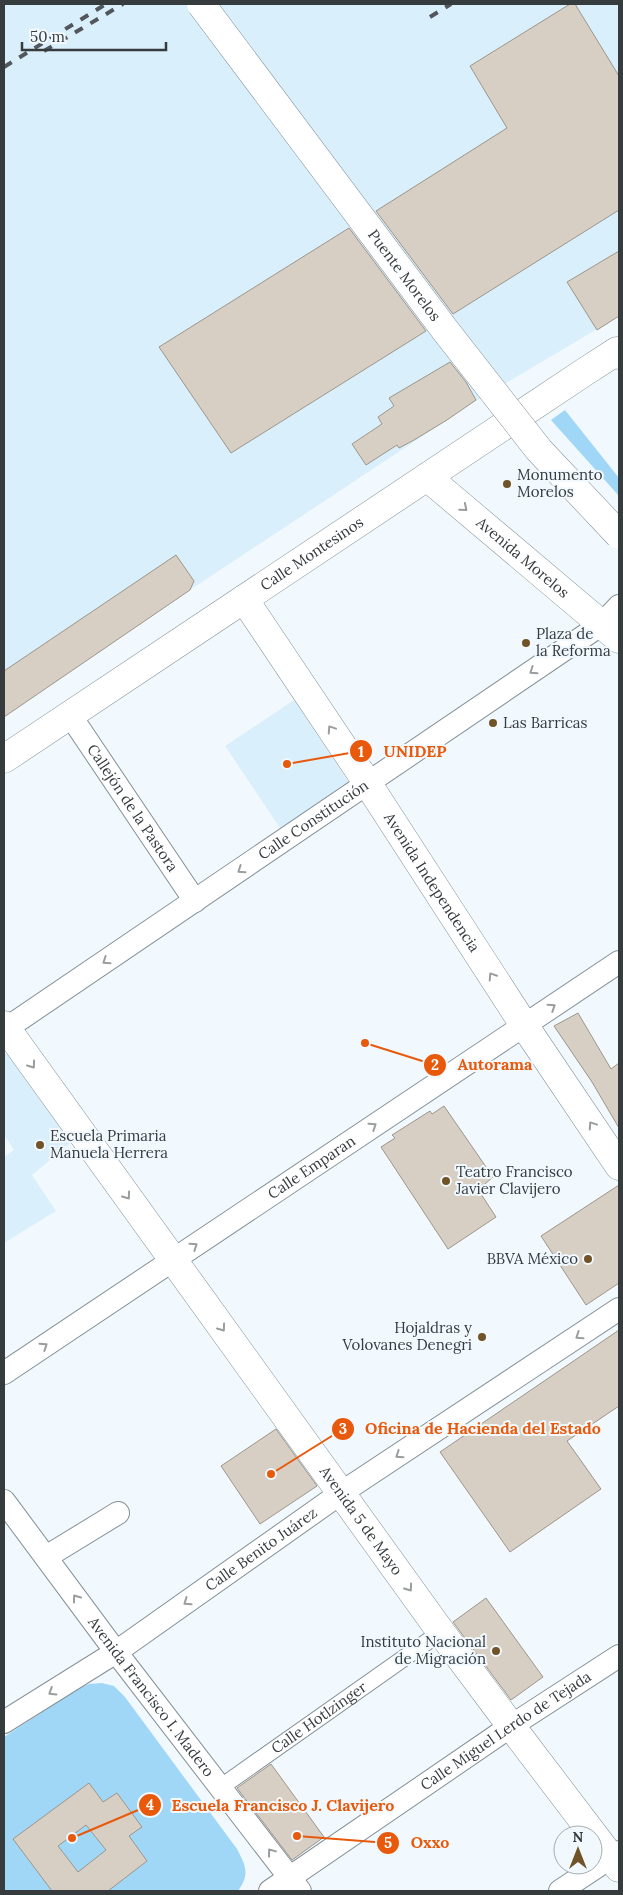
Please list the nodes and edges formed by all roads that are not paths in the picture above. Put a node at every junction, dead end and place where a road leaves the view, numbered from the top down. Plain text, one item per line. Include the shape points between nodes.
1 (201, 4) edge
2 (618, 352) edge
3 (427, 477) junction
4 (619, 535) edge
5 (244, 599) junction
6 (614, 623) edge
7 (70, 715) junction
8 (4, 759) edge
9 (368, 784) junction
10 (195, 901) junction
11 (619, 962) edge
12 (524, 1026) junction
13 (5, 1028) edge
14 (619, 1166) edge
15 (173, 1260) junction
16 (619, 1309) edge
17 (4, 1373) edge
18 (341, 1494) junction
19 (4, 1501) edge
20 (118, 1513) dead end
21 (46, 1557) junction
22 (441, 1632) junction
23 (116, 1652) junction
24 (619, 1656) edge
25 (4, 1722) edge
26 (511, 1726) junction
27 (221, 1787) junction
28 (617, 1859) edge
29 (295, 1885) edge
30 (270, 1891) edge
31 (560, 1891) edge

1 - 4 street, Puente Morelos, bridge via 539,450
2 - 3 street, Calle Montesinos
3 - 5 street, Calle Montesinos
3 -> 6 street, Avenida Morelos
5 - 7 street, Calle Montesinos
9 -> 5 street, Avenida Independencia
6 -> 9 street, Calle Constitución
7 - 8 street, Calle Montesinos
7 - 10 street, Callejón de la Pastora
9 -> 10 street, Calle Constitución
12 -> 9 street, Avenida Independencia
10 -> 13 street, Calle Constitución
12 -> 11 street, Calle Emparan
14 -> 12 street, Avenida Independencia
15 -> 12 street, Calle Emparan
13 -> 15 street, Avenida 5 de Mayo
17 -> 15 street, Calle Emparan
15 -> 18 street, Avenida 5 de Mayo
16 -> 18 street, Calle Benito Juárez
18 -> 22 street, Avenida 5 de Mayo
18 -> 23 street, Calle Benito Juárez
19 - 21 street, Avenida Francisco I. Madero
20 - 21 street
23 -> 21 street, Avenida Francisco I. Madero
22 - 26 street, Avenida 5 de Mayo
22 - 27 street, Calle Hotlzinger
23 -> 25 street, Calle Benito Juárez
23 - 27 street, Avenida Francisco I. Madero
24 - 26 street, Calle Miguel Lerdo de Tejada
26 - 28 street, Avenida 5 de Mayo
26 - 29 street, Calle Miguel Lerdo de Tejada
29 -> 27 street, Avenida Francisco I. Madero
28 - 31 street
29 - 30 street, Calle Miguel Lerdo de Tejada

